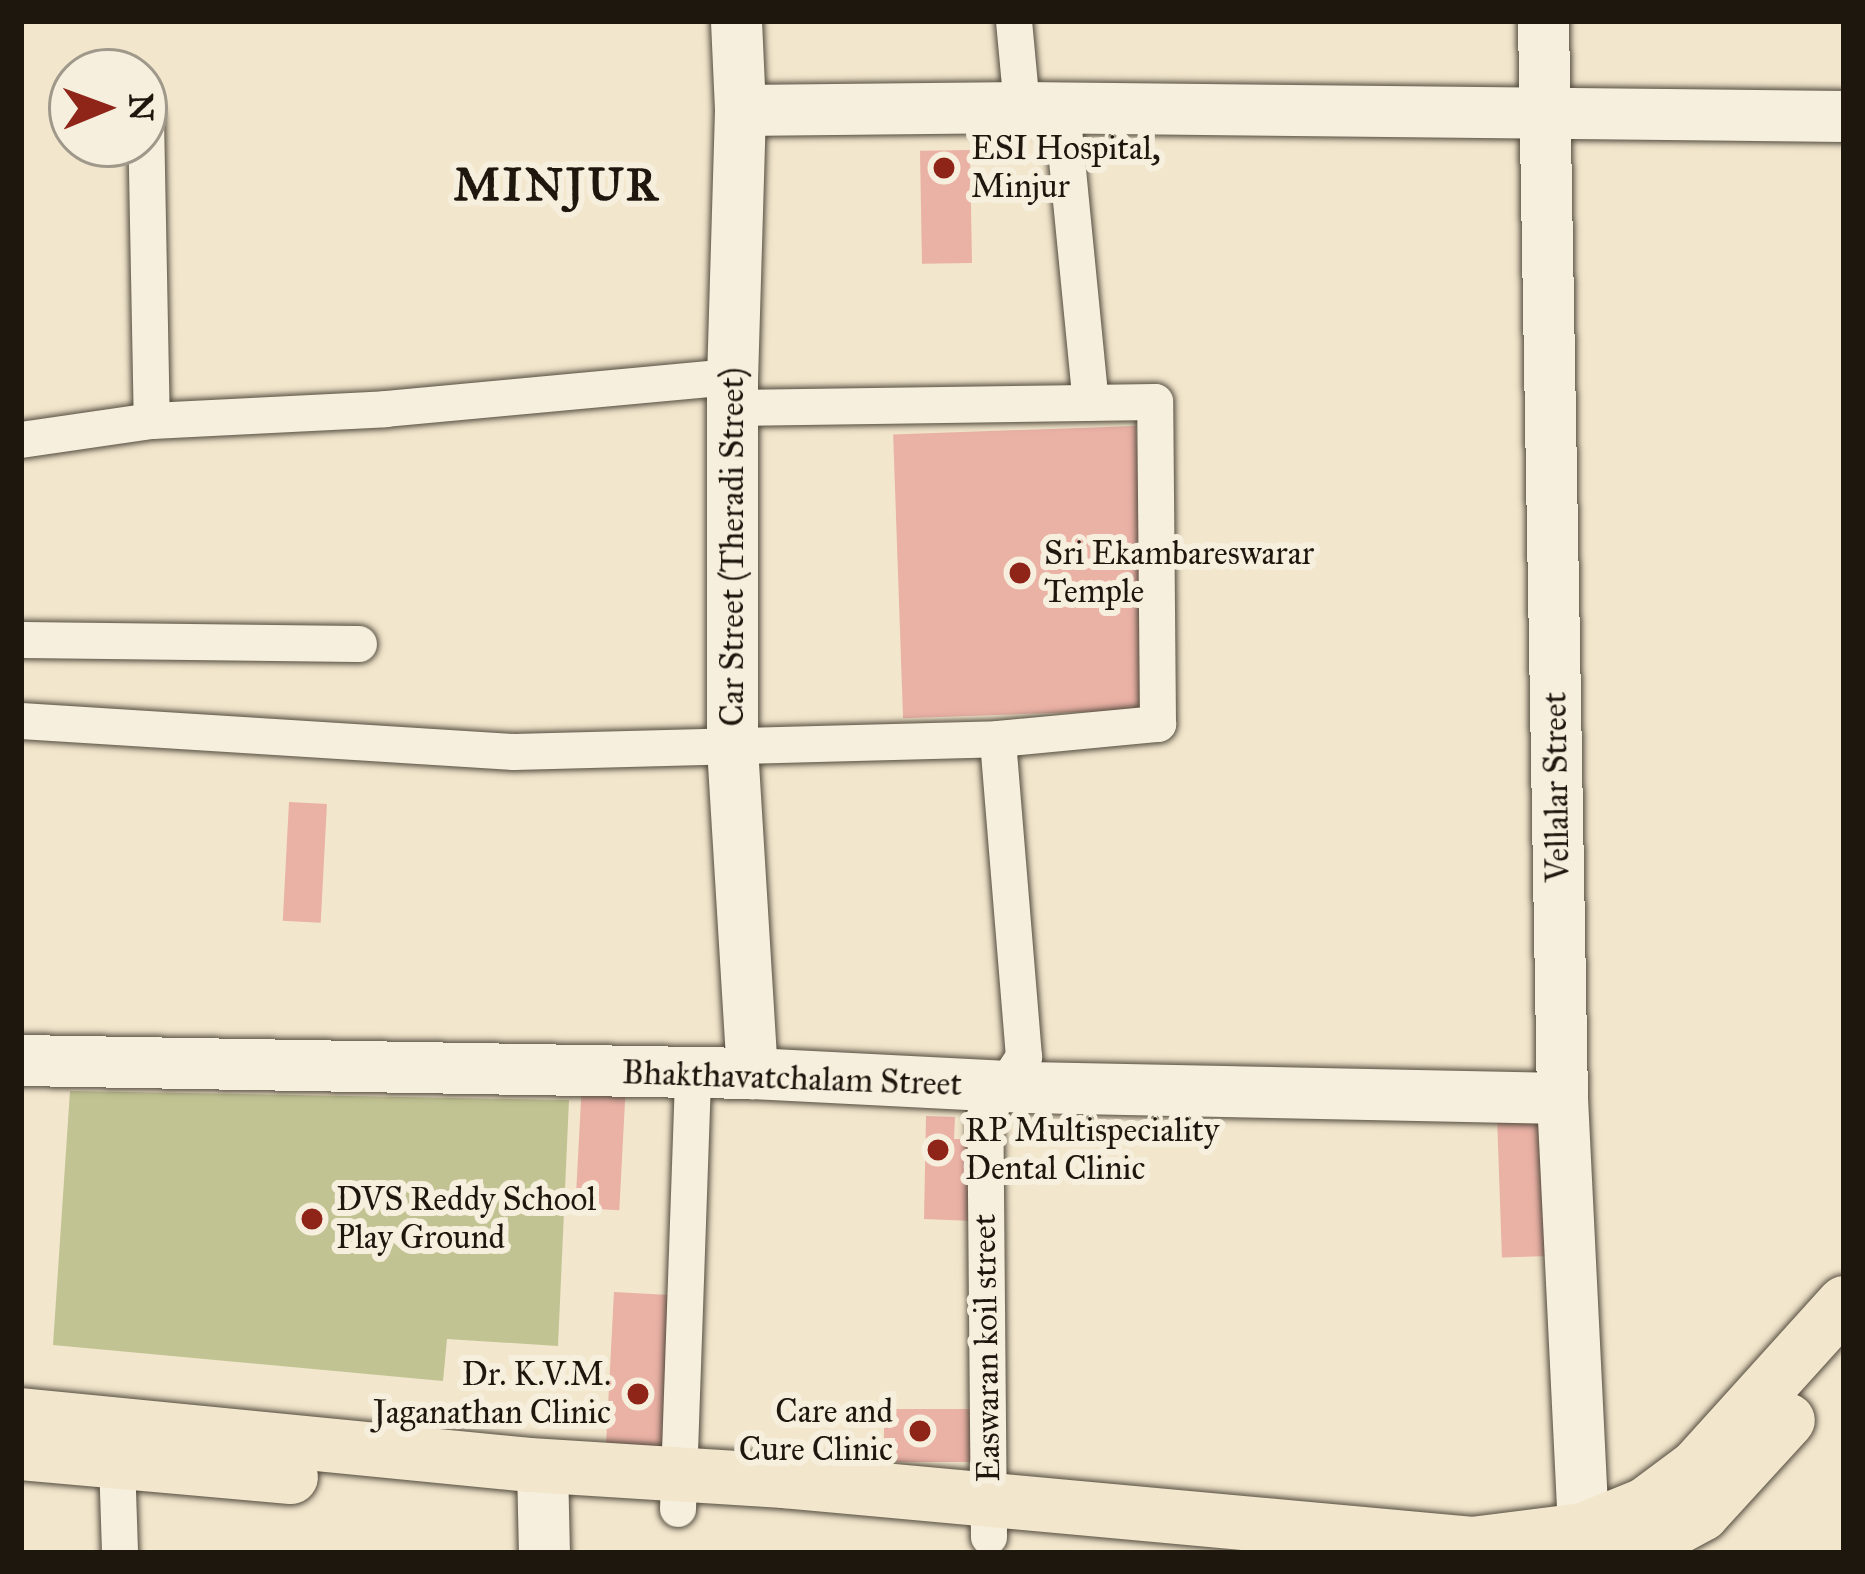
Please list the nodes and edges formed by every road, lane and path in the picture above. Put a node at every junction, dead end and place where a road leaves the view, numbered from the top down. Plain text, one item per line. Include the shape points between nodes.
1 (736, 21) edge
2 (1014, 21) edge
3 (1543, 21) edge
4 (1042, 108) junction
5 (740, 110) junction
6 (1545, 111) junction
7 (1844, 116) edge
8 (147, 168) edge
9 (733, 392) junction
10 (1091, 403) junction
11 (152, 421) junction
12 (21, 440) edge
13 (21, 640) edge
14 (359, 644) dead end
15 (21, 721) edge
16 (998, 740) junction
17 (732, 747) junction
18 (21, 1060) edge
19 (752, 1073) junction
20 (693, 1075) junction
21 (1005, 1085) junction
22 (1562, 1098) junction
23 (1844, 1303) edge
24 (1844, 1354) edge
25 (21, 1415) edge
26 (21, 1454) edge
27 (117, 1461) junction
28 (679, 1492) junction
29 (543, 1507) edge
30 (989, 1519) junction
31 (1599, 1546) edge
32 (120, 1553) edge
33 (1136, 1553) edge

1 - 5 street, Car Street (Theradi Street)
2 - 4 street
3 - 6 street, Vellalar Street
4 - 5 street
4 - 6 street
4 - 10 street
5 - 9 street, Car Street (Theradi Street)
6 - 7 street
6 - 22 street, Vellalar Street
8 - 11 street
9 - 10 street
9 - 11 street
9 - 17 street, Car Street (Theradi Street)
10 - 16 street via 1155,402 1158,724
11 - 12 street
13 - 14 street
15 - 17 street via 514,752
16 - 17 street
16 - 21 street, Easwaran koil street via 1024,1057
17 - 19 street, Car Street (Theradi Street)
18 - 20 street, Bhakthavatchalam Street
19 - 20 street, Bhakthavatchalam Street
19 - 21 street, Bhakthavatchalam Street
20 - 28 street
21 - 22 street, Bhakthavatchalam Street
21 - 30 street, Easwaran koil street via 985,1116
22 - 31 street, Vellalar Street
23 - 31 main road via 1696,1467
24 - 31 main road via 1702,1514
25 - 29 main road
26 - 27 main road
27 - 29 main road
27 - 32 street
28 - 29 main road
28 - 30 main road
30 - 31 main road
30 - 33 main road

